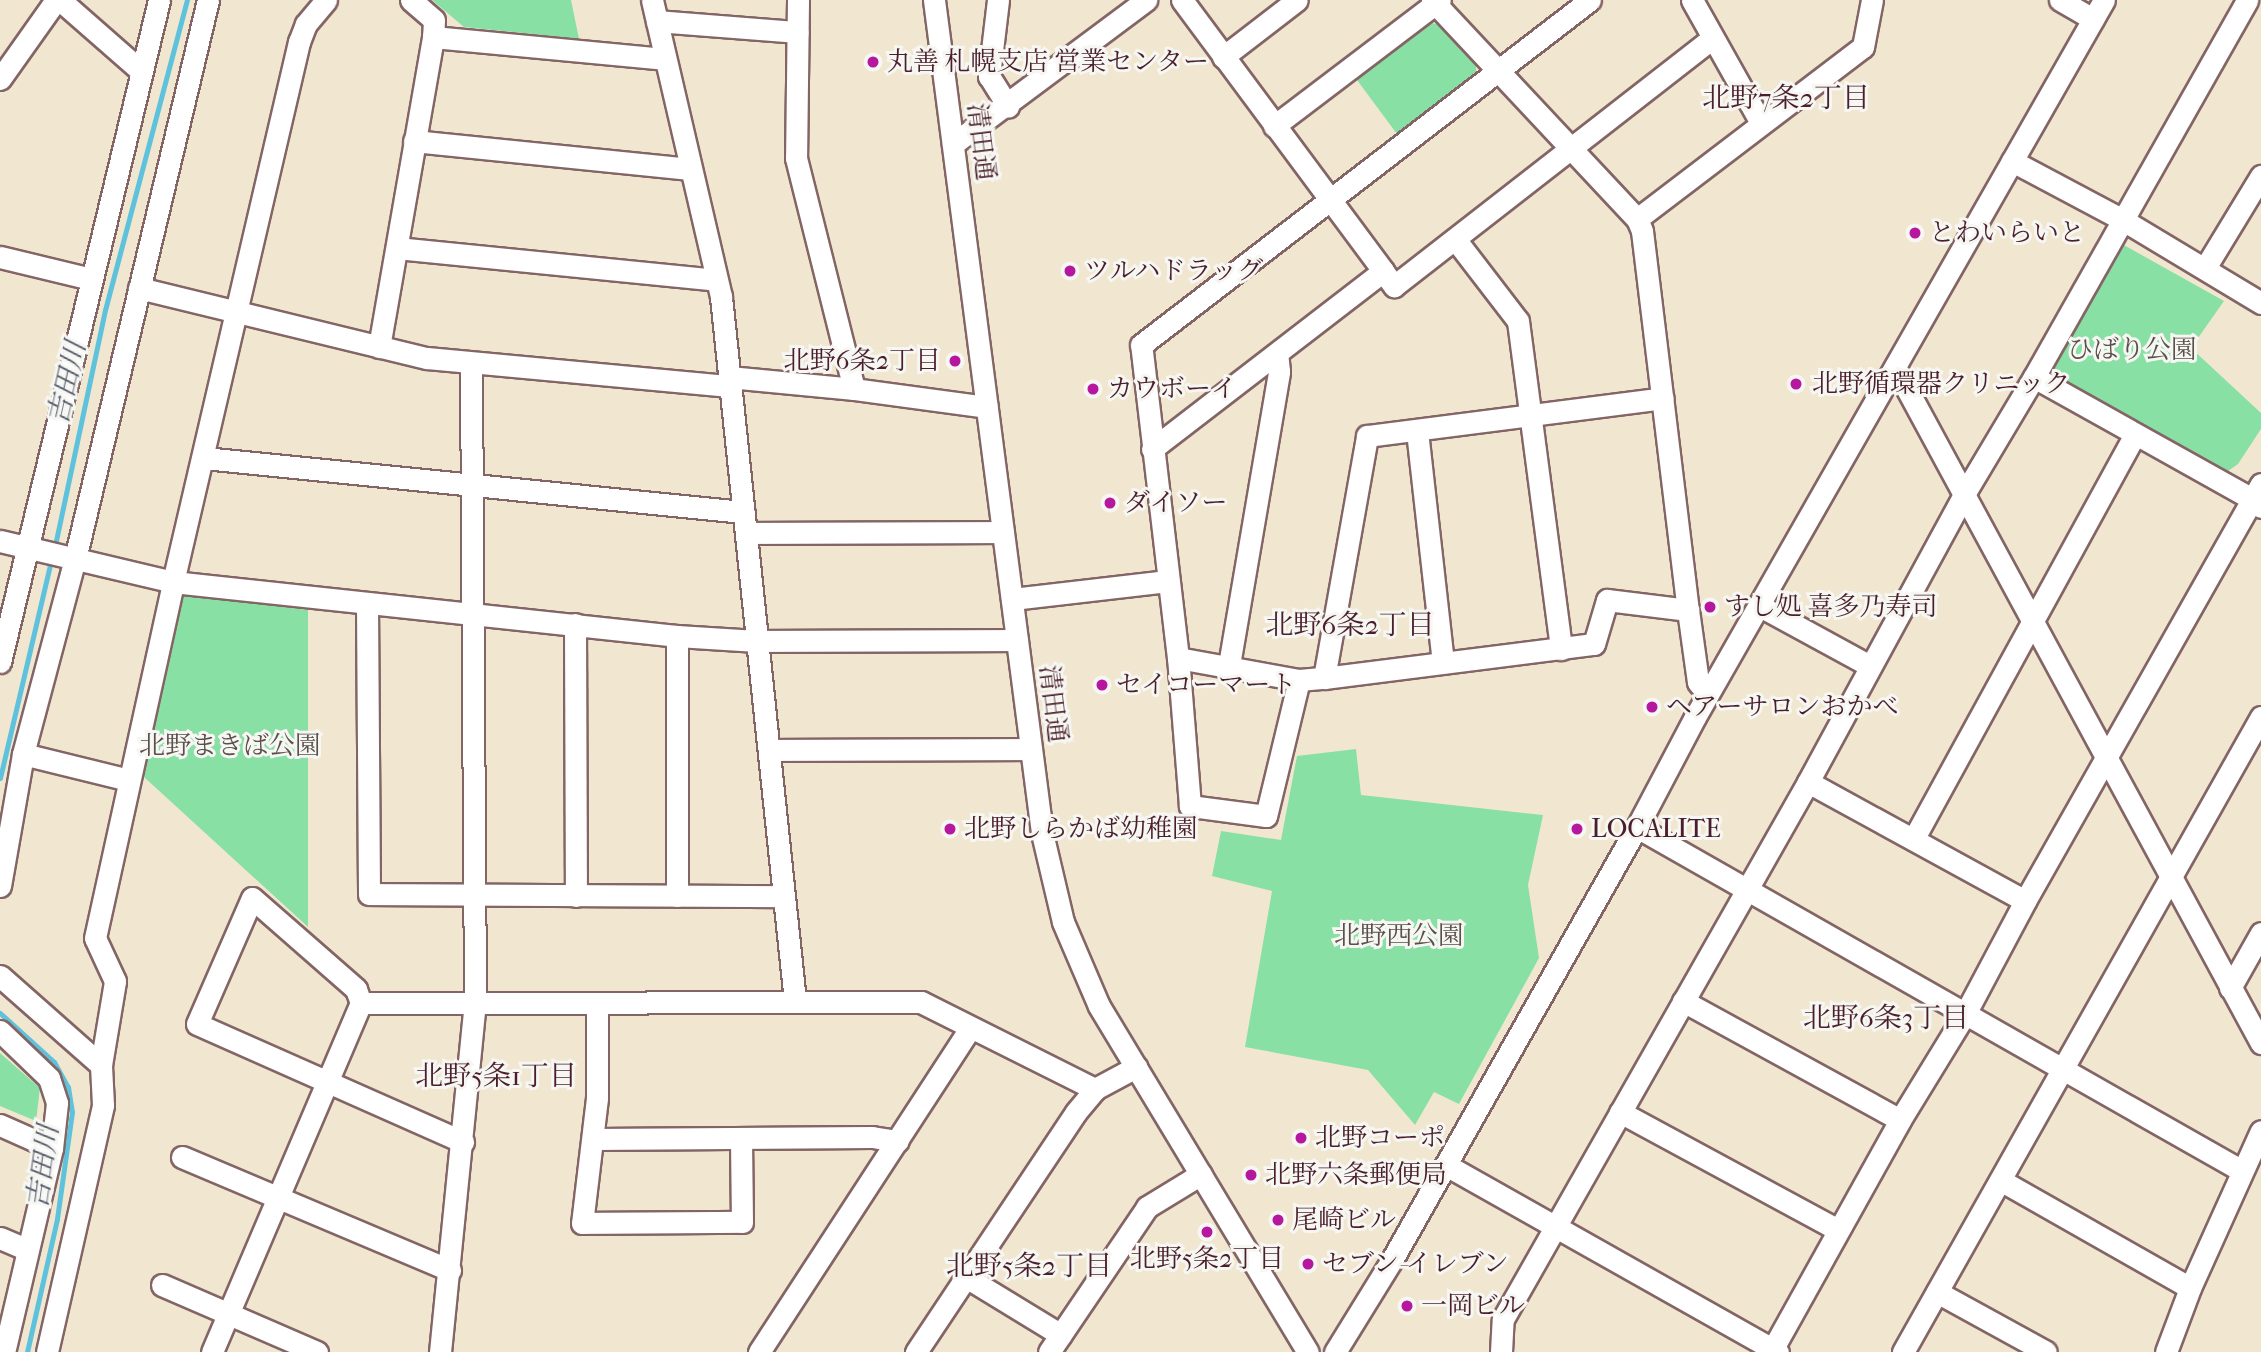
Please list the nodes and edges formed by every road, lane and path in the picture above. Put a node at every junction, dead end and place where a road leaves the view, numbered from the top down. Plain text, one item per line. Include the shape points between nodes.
1 (58, 0) edge
2 (159, 0) edge
3 (208, 0) edge
4 (326, 0) edge
5 (411, 0) edge
6 (652, 0) edge
7 (798, 0) edge
8 (934, 0) edge
9 (998, 0) edge
10 (1146, 0) edge
11 (1182, 0) edge
12 (1297, 0) edge
13 (1590, 0) edge
14 (1692, 0) edge
15 (1872, 0) edge
16 (2060, 0) edge
17 (2104, 0) edge
18 (2247, 0) edge
19 (1436, 1) edge
20 (2093, 19) junction
21 (657, 21) junction
22 (798, 32) junction
23 (433, 37) junction
24 (1713, 38) junction
25 (1223, 57) junction
26 (664, 59) junction
27 (140, 70) junction
28 (1497, 70) junction
29 (0, 79) edge
30 (1008, 106) junction
31 (1761, 123) junction
32 (1274, 126) junction
33 (414, 141) junction
34 (953, 145) junction
35 (1569, 147) junction
36 (2012, 161) junction
37 (690, 169) junction
38 (2261, 176) edge
39 (1331, 200) junction
40 (1637, 219) junction
41 (2123, 220) junction
42 (1455, 239) junction
43 (397, 247) junction
44 (0, 257) edge
45 (2205, 268) junction
46 (1382, 271) junction
47 (91, 279) junction
48 (716, 279) junction
49 (139, 288) junction
50 (2261, 303) edge
51 (237, 313) junction
52 (379, 347) junction
53 (1277, 353) junction
54 (471, 364) junction
55 (1895, 368) junction
56 (2034, 377) junction
57 (729, 382) junction
58 (854, 389) junction
59 (1663, 398) junction
60 (987, 407) junction
61 (1531, 417) junction
62 (1417, 430) junction
63 (2135, 435) junction
64 (1152, 449) junction
65 (204, 458) junction
66 (472, 482) junction
67 (1963, 496) junction
68 (2258, 497) edge
69 (745, 523) junction
70 (1003, 532) junction
71 (0, 541) edge
72 (25, 548) junction
73 (75, 559) junction
74 (1168, 581) junction
75 (173, 582) junction
76 (1012, 599) junction
77 (367, 604) junction
78 (1760, 606) junction
79 (1688, 610) junction
80 (473, 614) junction
81 (2033, 622) junction
82 (575, 624) junction
83 (677, 636) junction
84 (1017, 640) junction
85 (757, 641) junction
86 (1561, 649) junction
87 (1178, 658) junction
88 (0, 662) edge
89 (1443, 663) junction
90 (1229, 665) junction
91 (1870, 667) junction
92 (1324, 678) junction
93 (1299, 680) junction
94 (1708, 695) junction
95 (2261, 717) edge
96 (1031, 749) junction
97 (769, 750) junction
98 (23, 754) junction
99 (2105, 758) junction
100 (129, 780) junction
101 (1808, 782) junction
102 (1637, 827) junction
103 (1914, 838) junction
104 (2171, 878) junction
105 (0, 886) edge
106 (1745, 890) junction
107 (475, 896) junction
108 (576, 896) junction
109 (677, 896) junction
110 (784, 896) junction
111 (2025, 901) junction
112 (2261, 933) edge
113 (0, 976) edge
114 (2230, 988) junction
115 (795, 1001) junction
116 (1683, 1001) junction
117 (361, 1003) junction
118 (475, 1003) junction
119 (597, 1004) junction
120 (1965, 1014) junction
121 (970, 1028) junction
122 (0, 1031) edge
123 (2261, 1043) edge
124 (101, 1065) junction
125 (1136, 1067) junction
126 (2064, 1069) junction
127 (328, 1082) junction
128 (1095, 1089) junction
129 (1620, 1112) junction
130 (1900, 1120) junction
131 (0, 1125) edge
132 (2261, 1131) edge
133 (593, 1139) junction
134 (741, 1139) junction
135 (898, 1141) junction
136 (463, 1142) junction
137 (52, 1148) junction
138 (182, 1157) dead end
139 (1446, 1166) junction
140 (2242, 1171) junction
141 (1202, 1174) junction
142 (2002, 1181) junction
143 (277, 1198) junction
144 (1556, 1227) junction
145 (1838, 1230) junction
146 (0, 1237) edge
147 (28, 1250) junction
148 (450, 1270) junction
149 (966, 1276) junction
150 (162, 1284) dead end
151 (2190, 1288) junction
152 (1937, 1292) junction
153 (228, 1313) junction
154 (1055, 1343) edge
155 (1774, 1351) edge
156 (4, 1352) edge
157 (47, 1352) edge
158 (212, 1352) edge
159 (317, 1352) edge
160 (440, 1352) edge
161 (759, 1352) edge
162 (916, 1352) edge
163 (1308, 1352) edge
164 (1335, 1352) edge
165 (1501, 1352) edge
166 (1903, 1352) edge
167 (2046, 1352) edge
168 (2166, 1352) edge

1 - 27 street
1 - 29 street
2 - 27 street
3 - 49 street
4 - 51 street via 306,24 299,42
5 - 23 street via 434,20
6 - 21 street
7 - 22 street
8 - 34 street, 清田通
9 - 30 street via 989,76
10 - 30 street
11 - 25 street
12 - 25 street
13 - 28 street
14 - 24 street
15 - 31 street via 1863,47
16 - 20 street
17 - 20 street
18 - 41 street
19 - 28 street
19 - 32 street
20 - 36 street
21 - 22 street
21 - 26 street
22 - 58 street via 796,158
23 - 26 street
23 - 33 street
24 - 31 street
24 - 35 street
25 - 32 street
26 - 37 street
27 - 47 street
28 - 35 street
28 - 39 street
30 - 34 street
31 - 40 street
32 - 39 street
33 - 37 street
33 - 43 street
34 - 60 street, 清田通
35 - 40 street
35 - 42 street
36 - 41 street
36 - 55 street
37 - 48 street
38 - 45 street
39 - 46 street
39 - 64 street via 1142,345
40 - 59 street
41 - 45 street
41 - 56 street
42 - 46 street via 1394,286
42 - 61 street via 1518,321
43 - 48 street
43 - 52 street
44 - 47 street
45 - 50 street
46 - 53 street
47 - 72 street
48 - 57 street
49 - 51 street
49 - 73 street
51 - 52 street
51 - 65 street
52 - 54 street
53 - 64 street
53 - 90 street via 1279,371
54 - 57 street
54 - 66 street
55 - 67 street
55 - 78 street
56 - 63 street
56 - 67 street
57 - 58 street
57 - 69 street
58 - 60 street
59 - 61 street
59 - 79 street
60 - 70 street, 清田通
61 - 62 street
61 - 86 street
62 - 89 street
62 - 92 street via 1367,436
63 - 68 street
63 - 81 street
64 - 74 street
65 - 66 street
65 - 75 street
66 - 69 street
66 - 80 street
67 - 81 street
67 - 91 street
68 - 99 street
69 - 70 street
69 - 85 street
70 - 76 street, 清田通
71 - 72 street
72 - 73 street
72 - 88 street
73 - 75 street
73 - 98 street
74 - 76 street
74 - 87 street
75 - 77 street
75 - 100 street
76 - 84 street, 清田通
77 - 80 street
77 - 107 street via 369,894
78 - 91 street
78 - 94 street
79 - 86 street via 1607,600 1594,644
79 - 94 street via 1698,682
80 - 82 street
80 - 107 street
81 - 99 street
81 - 103 street
82 - 83 street
82 - 108 street
83 - 85 street
83 - 109 street
84 - 85 street
84 - 96 street, 清田通
85 - 97 street
86 - 89 street
87 - 90 street
87 - 93 street via 1191,806 1266,816
89 - 92 street
90 - 93 street
91 - 101 street
92 - 93 street
94 - 102 street
95 - 104 street
96 - 97 street
96 - 125 street, 清田通 via 1042,833 1063,922 1099,1006
97 - 110 street
98 - 100 street
98 - 105 street
99 - 104 street
99 - 111 street
100 - 124 street via 95,938 115,981
101 - 103 street
101 - 106 street
102 - 106 street
102 - 139 street
103 - 111 street
104 - 114 street
104 - 126 street
106 - 116 street
106 - 120 street
107 - 108 street
107 - 118 street
108 - 109 street
109 - 110 street
110 - 115 street
111 - 120 street
112 - 114 street
113 - 124 street
114 - 123 street
115 - 119 street
115 - 121 street via 921,1002
116 - 129 street
116 - 130 street
117 - 118 street
117 - 127 street
117 - 127 street via 356,989 252,898 197,1024
118 - 119 street
118 - 136 street
119 - 133 street
120 - 126 street
120 - 130 street
121 - 128 street
121 - 135 street
122 - 137 street via 49,1078 54,1089
124 - 157 street via 103,1105
125 - 128 street
125 - 141 street, 清田通
126 - 140 street
126 - 142 street
127 - 136 street
127 - 143 street
128 - 149 street
129 - 144 street
129 - 145 street
130 - 145 street
131 - 137 street
132 - 140 street
133 - 134 street
133 - 134 street via 582,1223 742,1222
134 - 135 street via 872,1137
135 - 161 street
136 - 148 street
137 - 147 street
138 - 143 street
139 - 144 street
139 - 164 street
140 - 151 street
141 - 154 street via 1147,1207
141 - 163 street, 清田通
142 - 151 street
142 - 152 street
143 - 148 street
143 - 153 street
144 - 155 street
144 - 165 street via 1503,1319
145 - 155 street
146 - 147 street
147 - 156 street
148 - 160 street
149 - 154 street
149 - 162 street
150 - 153 street
151 - 168 street
152 - 166 street
152 - 167 street
153 - 158 street
153 - 159 street

